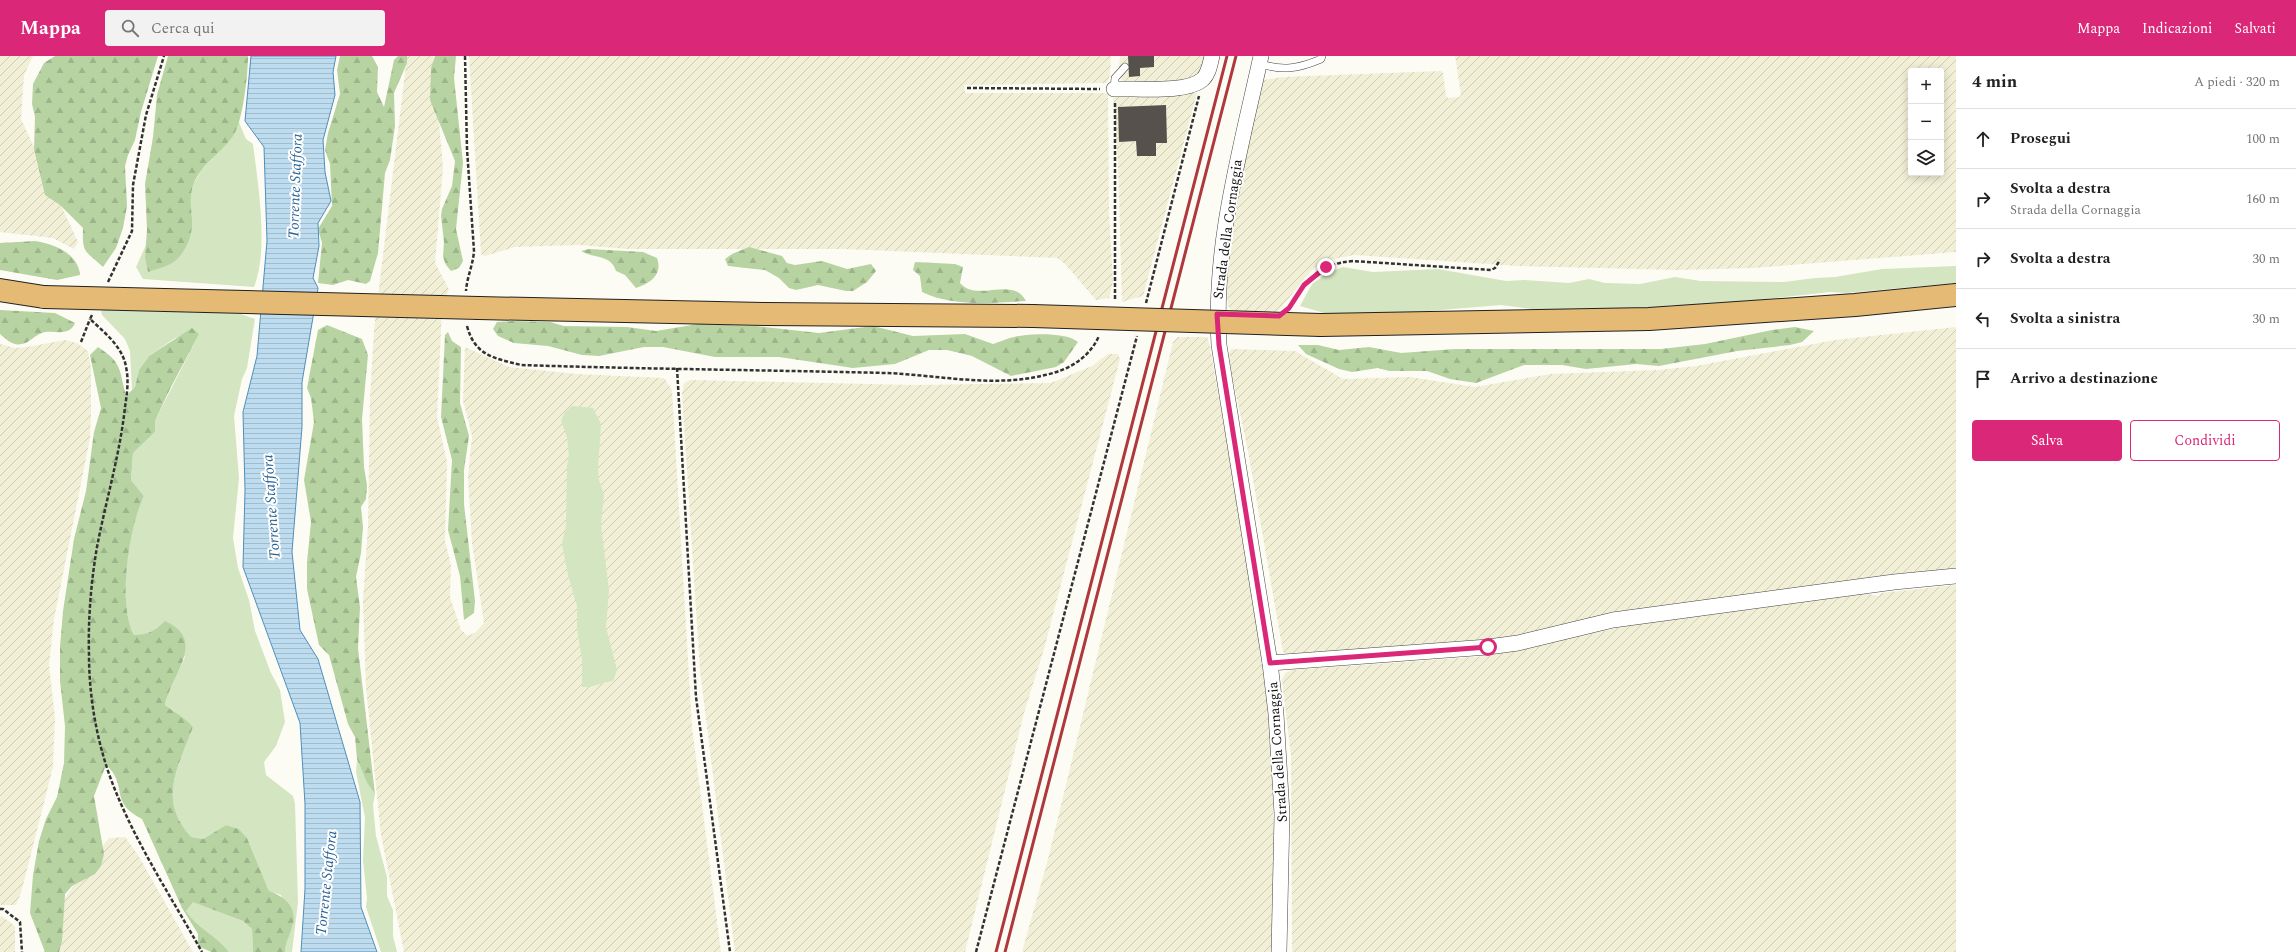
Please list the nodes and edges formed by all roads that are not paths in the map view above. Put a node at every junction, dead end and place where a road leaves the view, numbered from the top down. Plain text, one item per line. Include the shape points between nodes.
1 (1212, 56) edge
2 (1322, 56) edge
3 (1260, 60) edge
4 (1124, 67) dead end
5 (1114, 88) joint
6 (0, 290) edge
7 (1956, 295) edge
8 (1956, 576) edge
9 (1270, 663) junction
10 (1279, 952) edge

1 - 5 street via 1202,80 1184,88
2 - 3 lane via 1321,59 1301,67 1273,68
3 - 9 street, Strada della Cornaggia via 1236,157 1220,262 1217,314 1219,345
4 - 5 lane via 1114,78
6 - 7 highway, bridge via 44,297 766,314 1033,316 1322,325 1649,319
8 - 9 street via 1613,620 1518,643 1488,647
9 - 10 street, Strada della Cornaggia via 1276,714 1281,807

